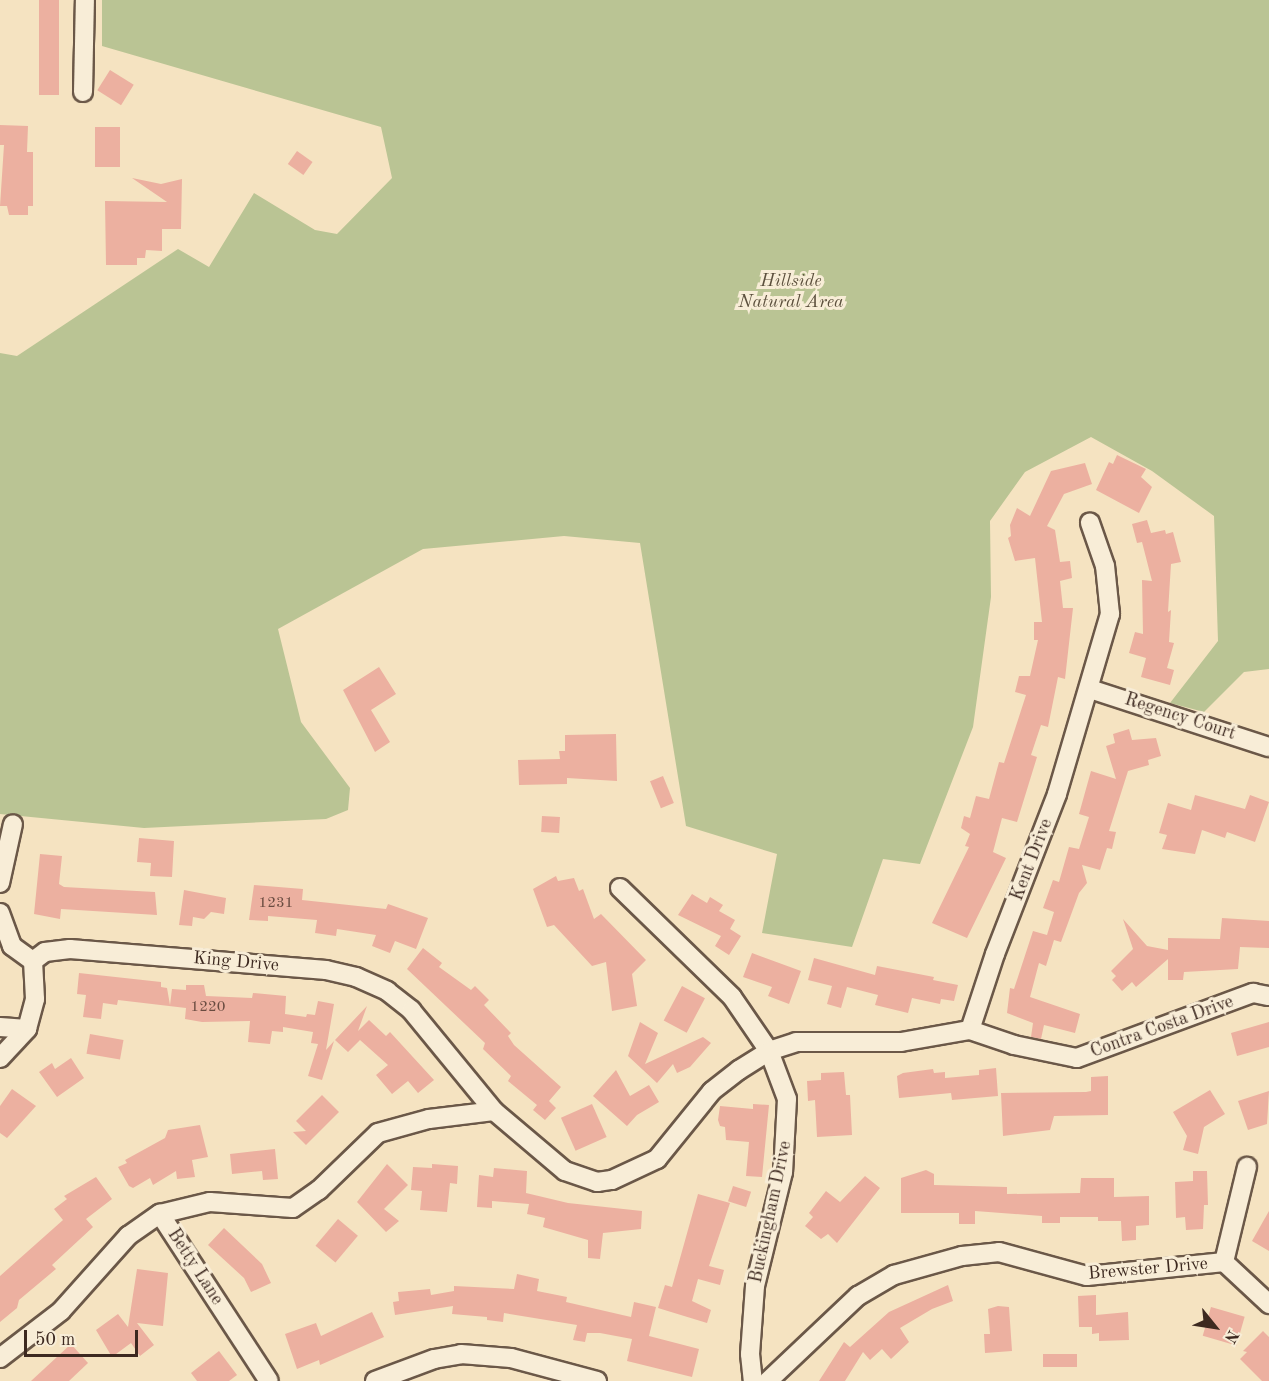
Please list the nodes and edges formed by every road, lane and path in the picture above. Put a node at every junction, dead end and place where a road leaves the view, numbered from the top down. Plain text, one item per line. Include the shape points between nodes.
1 (85, 0) edge
2 (83, 92) dead end
3 (1090, 523) dead end
4 (1090, 689) junction
5 (1269, 747) edge
6 (14, 824) dead end
7 (0, 883) edge
8 (620, 888) dead end
9 (0, 913) edge
10 (33, 961) junction
11 (1269, 996) edge
12 (0, 1027) edge
13 (27, 1029) junction
14 (970, 1030) junction
15 (769, 1051) junction
16 (0, 1058) edge
17 (494, 1111) junction
18 (1246, 1167) dead end
19 (160, 1214) junction
20 (1224, 1262) junction
21 (1269, 1304) edge
22 (0, 1358) edge
23 (269, 1381) edge
24 (375, 1381) edge
25 (597, 1381) edge
26 (753, 1381) edge
27 (768, 1381) edge

1 - 2 street
3 - 4 street, Kent Drive via 1105,566 1110,614
4 - 5 street, Regency Court
4 - 14 street, Kent Drive
6 - 7 street
8 - 15 street, Buckingham Drive via 658,929 708,971
9 - 10 street via 12,946
10 - 13 street via 35,999
10 - 17 street, King Drive via 45,952 70,949 326,970 356,977 387,991 411,1010
11 - 14 street, Contra Costa Drive via 1253,993 1077,1059
12 - 13 street
13 - 16 street
14 - 15 street, Contra Costa Drive via 901,1042 814,1040
15 - 17 street, Contra Costa Drive via 712,1091 657,1159 612,1180 597,1182 565,1171
15 - 26 street, Buckingham Drive via 787,1099 788,1127 783,1172 755,1286 750,1354
17 - 19 street via 429,1119 378,1133 319,1190 293,1208 210,1202
18 - 20 street
19 - 22 street via 128,1236 61,1311
19 - 23 street, Betty Lane
20 - 21 street, Brewster Drive
20 - 27 street, Brewster Drive via 1087,1276 999,1252 919,1265 858,1296
24 - 25 street via 434,1359 461,1354 511,1358

